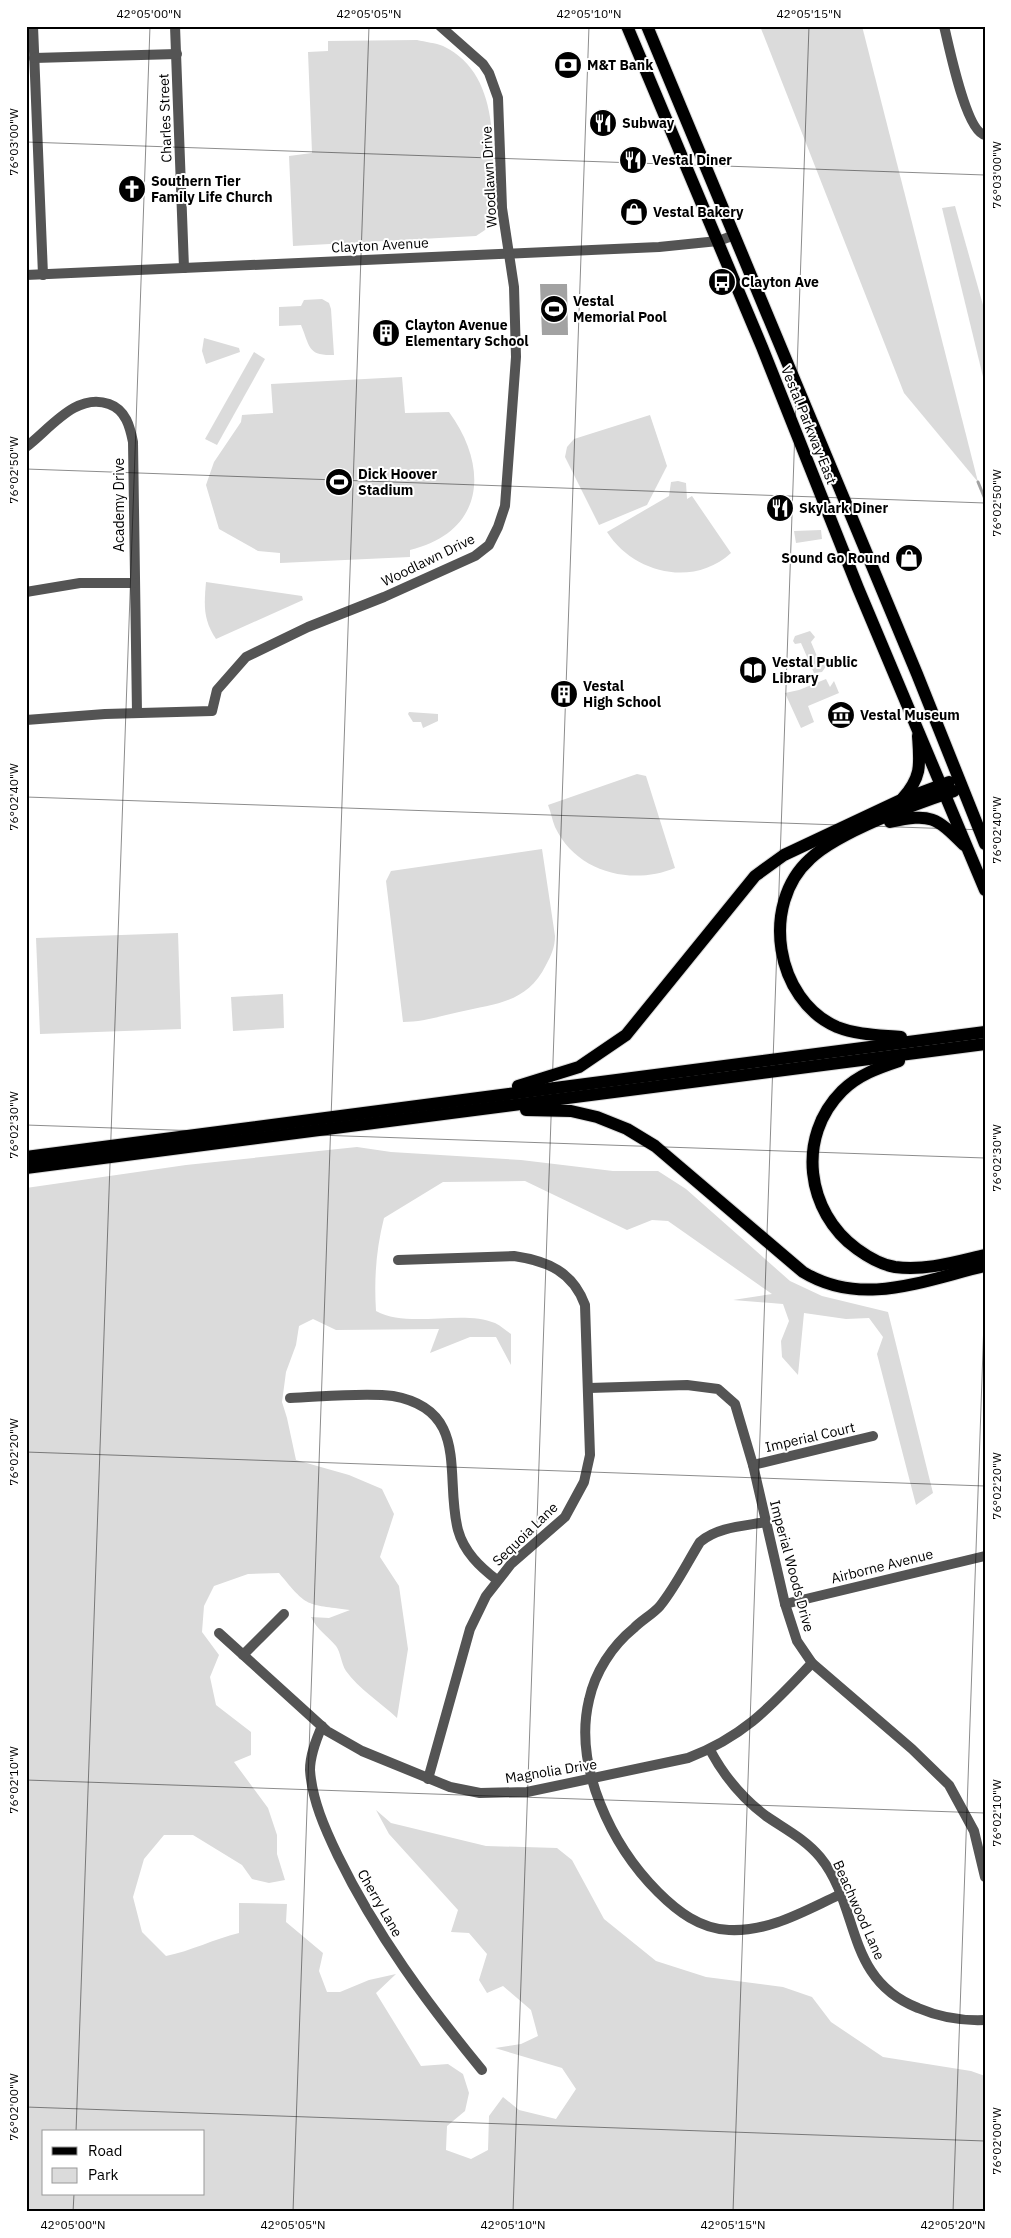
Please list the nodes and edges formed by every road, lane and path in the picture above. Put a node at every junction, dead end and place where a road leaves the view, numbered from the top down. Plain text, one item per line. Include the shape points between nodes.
1 (33, 26) edge
2 (175, 26) edge
3 (440, 26) edge
4 (627, 26) edge
5 (647, 26) edge
6 (944, 26) edge
7 (176, 54) junction
8 (34, 58) junction
9 (985, 135) edge
10 (734, 235) junction
11 (718, 241) junction
12 (508, 252) junction
13 (184, 268) junction
14 (43, 274) junction
15 (26, 275) edge
16 (26, 447) edge
17 (134, 583) junction
18 (26, 592) edge
19 (137, 713) junction
20 (26, 720) edge
21 (917, 725) junction
22 (960, 783) junction
23 (944, 789) junction
24 (901, 800) junction
25 (866, 827) junction
26 (985, 844) edge
27 (969, 850) junction
28 (985, 890) edge
29 (985, 1032) edge
30 (985, 1044) edge
31 (927, 1045) junction
32 (482, 1097) junction
33 (489, 1108) junction
34 (26, 1157) edge
35 (26, 1168) edge
36 (985, 1255) edge
37 (398, 1260) dead end
38 (985, 1266) edge
39 (589, 1388) junction
40 (290, 1398) dead end
41 (873, 1436) dead end
42 (753, 1464) junction
43 (766, 1522) junction
44 (985, 1556) edge
45 (498, 1580) junction
46 (785, 1604) junction
47 (284, 1614) dead end
48 (219, 1633) dead end
49 (243, 1655) junction
50 (812, 1663) junction
51 (322, 1726) junction
52 (710, 1750) junction
53 (428, 1779) junction
54 (593, 1780) junction
55 (985, 1877) edge
56 (839, 1895) junction
57 (985, 2020) edge
58 (482, 2070) dead end

1 - 8 street
2 - 7 street, Charles Street
3 - 12 street, Woodlawn Drive via 483,64 498,98 502,208
4 - 11 main road, Vestal Parkway East
5 - 10 main road, Vestal Parkway East
6 - 9 street via 968,114 975,128
7 - 8 street
7 - 13 street, Charles Street
8 - 14 street
10 - 11 street, Clayton Avenue
10 - 22 main road, Vestal Parkway East
11 - 12 street, Clayton Avenue
11 - 21 main road, Vestal Parkway East via 855,581
12 - 13 street, Clayton Avenue
12 - 19 street, Woodlawn Drive via 514,286 516,356 509,476 505,506 489,546 475,556 246,656 217,690 212,711
13 - 14 street, Clayton Avenue
14 - 15 street, Clayton Avenue
16 - 17 street, Academy Drive via 75,407 86,402 98,401 123,413 130,425 133,442
17 - 18 street via 80,583
17 - 19 street, Academy Drive
19 - 20 street, Woodlawn Drive
21 - 23 main road, Vestal Parkway East
21 - 24 main road via 918,778
22 - 23 main road
22 - 26 main road, Vestal Parkway East
23 - 24 main road
23 - 25 main road
23 - 27 main road, Vestal Parkway East
24 - 32 main road via 784,855 755,876 626,1036 579,1067
25 - 27 main road via 920,816 934,819 944,824
25 - 31 main road via 826,846 809,859 792,882 783,907 779,934 786,969 798,992 814,1011 837,1027
27 - 28 main road, Vestal Parkway East
29 - 31 main road
30 - 31 main road
31 - 32 main road
31 - 33 main road
31 - 36 main road via 876,1068 841,1092 826,1112 815,1137 811,1162 814,1186 821,1206 838,1234 860,1252 886,1265 941,1266
32 - 34 main road
33 - 35 main road
33 - 38 main road via 571,1111 627,1129 655,1146 804,1272 825,1284 844,1289 873,1290
37 - 39 street, Sequoia Lane via 514,1256 556,1267 576,1285 585,1305
39 - 42 street, Imperial Woods Drive via 680,1385 718,1389 730,1398 738,1411
39 - 45 street, Sequoia Lane via 590,1455 584,1482 564,1517 511,1564
40 - 45 street via 393,1396 412,1402 430,1414 441,1425 451,1451 458,1531 471,1556
41 - 42 street, Imperial Court
42 - 43 street, Imperial Woods Drive
43 - 46 street, Imperial Woods Drive
43 - 54 street via 706,1536 658,1608 612,1650 588,1701 586,1735
44 - 46 street, Airborne Avenue
45 - 53 street, Sequoia Lane via 470,1628
46 - 50 street, Imperial Woods Drive via 797,1641
47 - 49 street
48 - 49 street, Magnolia Drive
49 - 51 street, Magnolia Drive
50 - 52 street, Magnolia Drive via 761,1716
50 - 55 street, Imperial Woods Drive via 949,1785 974,1831
51 - 53 street, Magnolia Drive via 362,1751
51 - 58 street, Cherry Lane via 310,1768 319,1812 331,1840 354,1889 396,1958
52 - 54 street, Magnolia Drive
52 - 56 street, Beachwood Lane via 727,1778 753,1806 803,1840 819,1857
53 - 54 street, Magnolia Drive via 458,1788 498,1793 527,1792
54 - 56 street via 602,1809 622,1851 674,1908 700,1923 727,1930 749,1930 783,1920
56 - 57 street, Beachwood Lane via 863,1957 885,1988 896,1997 933,2014 961,2020

